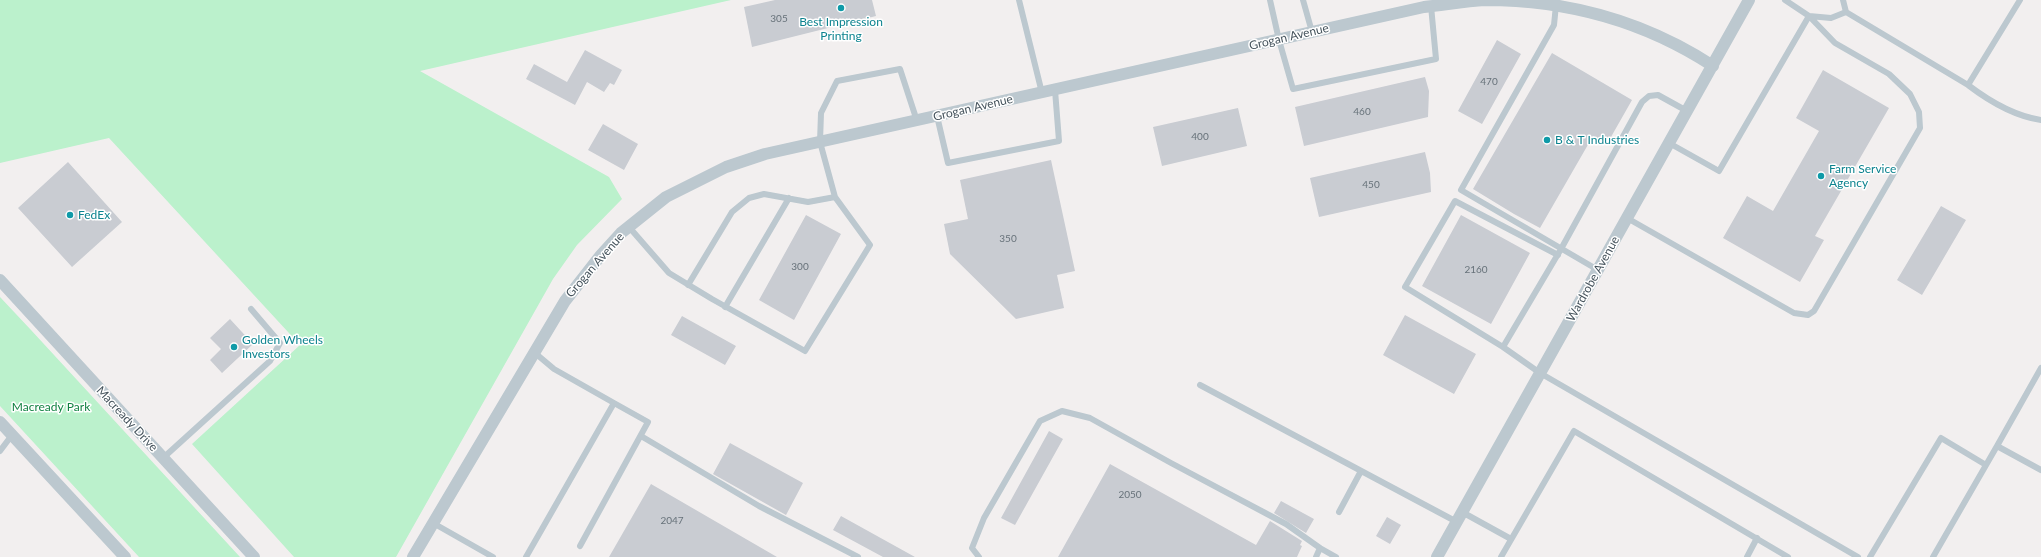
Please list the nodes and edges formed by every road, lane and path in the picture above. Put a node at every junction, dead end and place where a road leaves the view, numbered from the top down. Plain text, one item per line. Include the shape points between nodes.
1 (1019, 0) edge
2 (1270, 0) edge
3 (1303, 0) edge
4 (1749, 0) edge
5 (1785, 0) edge
6 (1843, 0) edge
7 (2020, 0) edge
8 (1556, 4) junction
9 (1431, 6) junction
10 (1846, 12) junction
11 (1809, 16) junction
12 (1312, 32) junction
13 (1279, 40) junction
14 (1713, 66) junction
15 (1968, 85) junction
16 (1055, 90) junction
17 (1042, 92) junction
18 (1687, 111) junction
19 (937, 116) junction
20 (2041, 120) edge
21 (917, 121) junction
22 (820, 142) junction
23 (1669, 143) junction
24 (835, 196) junction
25 (789, 198) junction
26 (1627, 218) junction
27 (628, 227) junction
28 (1561, 249) junction
29 (1558, 255) junction
30 (1598, 270) junction
31 (0, 280) edge
32 (688, 285) junction
33 (725, 307) junction
34 (251, 309) dead end
35 (1503, 347) junction
36 (535, 352) junction
37 (2041, 368) edge
38 (1540, 373) junction
39 (1200, 385) dead end
40 (614, 403) junction
41 (0, 422) edge
42 (12, 435) junction
43 (641, 436) junction
44 (1997, 446) junction
45 (0, 451) edge
46 (164, 458) junction
47 (1986, 464) junction
48 (2041, 470) edge
49 (1362, 471) junction
50 (1339, 512) dead end
51 (1459, 517) junction
52 (433, 523) junction
53 (1758, 538) junction
54 (1511, 539) junction
55 (580, 546) dead end
56 (1320, 548) junction
57 (125, 557) edge
58 (254, 557) edge
59 (413, 557) edge
60 (493, 557) edge
61 (526, 557) edge
62 (858, 557) edge
63 (979, 557) edge
64 (1316, 557) edge
65 (1336, 557) edge
66 (1437, 557) edge
67 (1501, 557) edge
68 (1747, 557) edge
69 (1788, 557) edge
70 (1858, 557) edge
71 (1870, 557) edge
72 (1933, 557) edge

1 - 17 lane
2 - 13 lane
3 - 12 lane
4 - 14 street, Wardrobe Avenue
5 - 11 lane
6 - 10 lane
7 - 15 lane
8 - 9 street, Grogan Avenue via 1485,0
8 - 14 street, Grogan Avenue via 1589,9 1628,21 1666,38
8 - 28 lane via 1554,25 1461,190
9 - 12 street, Grogan Avenue
9 - 13 lane via 1436,59 1293,89
10 - 11 lane via 1831,18
10 - 15 lane
11 - 23 lane via 1720,171
11 - 26 lane via 1835,43 1889,74 1910,94 1919,112 1920,128 1814,311 1808,315 1794,313
12 - 13 street, Grogan Avenue
13 - 16 street, Grogan Avenue
14 - 18 street, Wardrobe Avenue
15 - 20 lane via 1982,96 2024,117
16 - 17 street, Grogan Avenue
16 - 19 lane via 1059,141 948,163
17 - 19 street, Grogan Avenue
18 - 23 street, Wardrobe Avenue
18 - 28 lane via 1658,95 1649,96 1642,102
19 - 21 street, Grogan Avenue
21 - 22 street, Grogan Avenue
21 - 22 lane via 900,69 837,81 821,113
22 - 24 lane
22 - 27 street, Grogan Avenue via 765,154 726,167 666,197
23 - 26 street, Wardrobe Avenue
24 - 25 lane via 808,202
24 - 33 lane via 870,245 805,351
25 - 32 lane via 764,194 749,198 732,212
25 - 33 lane
26 - 30 street, Wardrobe Avenue
27 - 32 lane via 669,273
27 - 36 street, Grogan Avenue via 582,277
28 - 29 lane
28 - 30 lane
29 - 35 lane
29 - 35 lane via 1455,201 1405,288
30 - 38 street, Wardrobe Avenue
31 - 46 street, Macready Drive
32 - 33 lane
34 - 46 lane via 280,343 270,361
35 - 38 lane
36 - 40 lane via 554,369
36 - 52 street, Grogan Avenue
37 - 44 lane
38 - 51 street, Wardrobe Avenue
38 - 70 lane
39 - 49 lane
40 - 43 lane via 648,422
40 - 61 lane
41 - 42 street
42 - 45 lane
42 - 57 street
43 - 55 lane
43 - 62 lane via 759,506
44 - 47 lane
44 - 48 lane
46 - 58 street, Macready Drive
47 - 71 lane via 1940,438
47 - 72 lane
49 - 50 lane
49 - 51 lane
51 - 54 lane
51 - 66 street, Wardrobe Avenue
52 - 59 street, Grogan Avenue
52 - 60 lane
53 - 54 lane via 1574,431
53 - 68 lane
53 - 69 lane
54 - 67 lane
56 - 63 lane via 1286,524 1090,418 1062,411 1040,421 984,518 972,548
56 - 64 lane
56 - 65 lane

